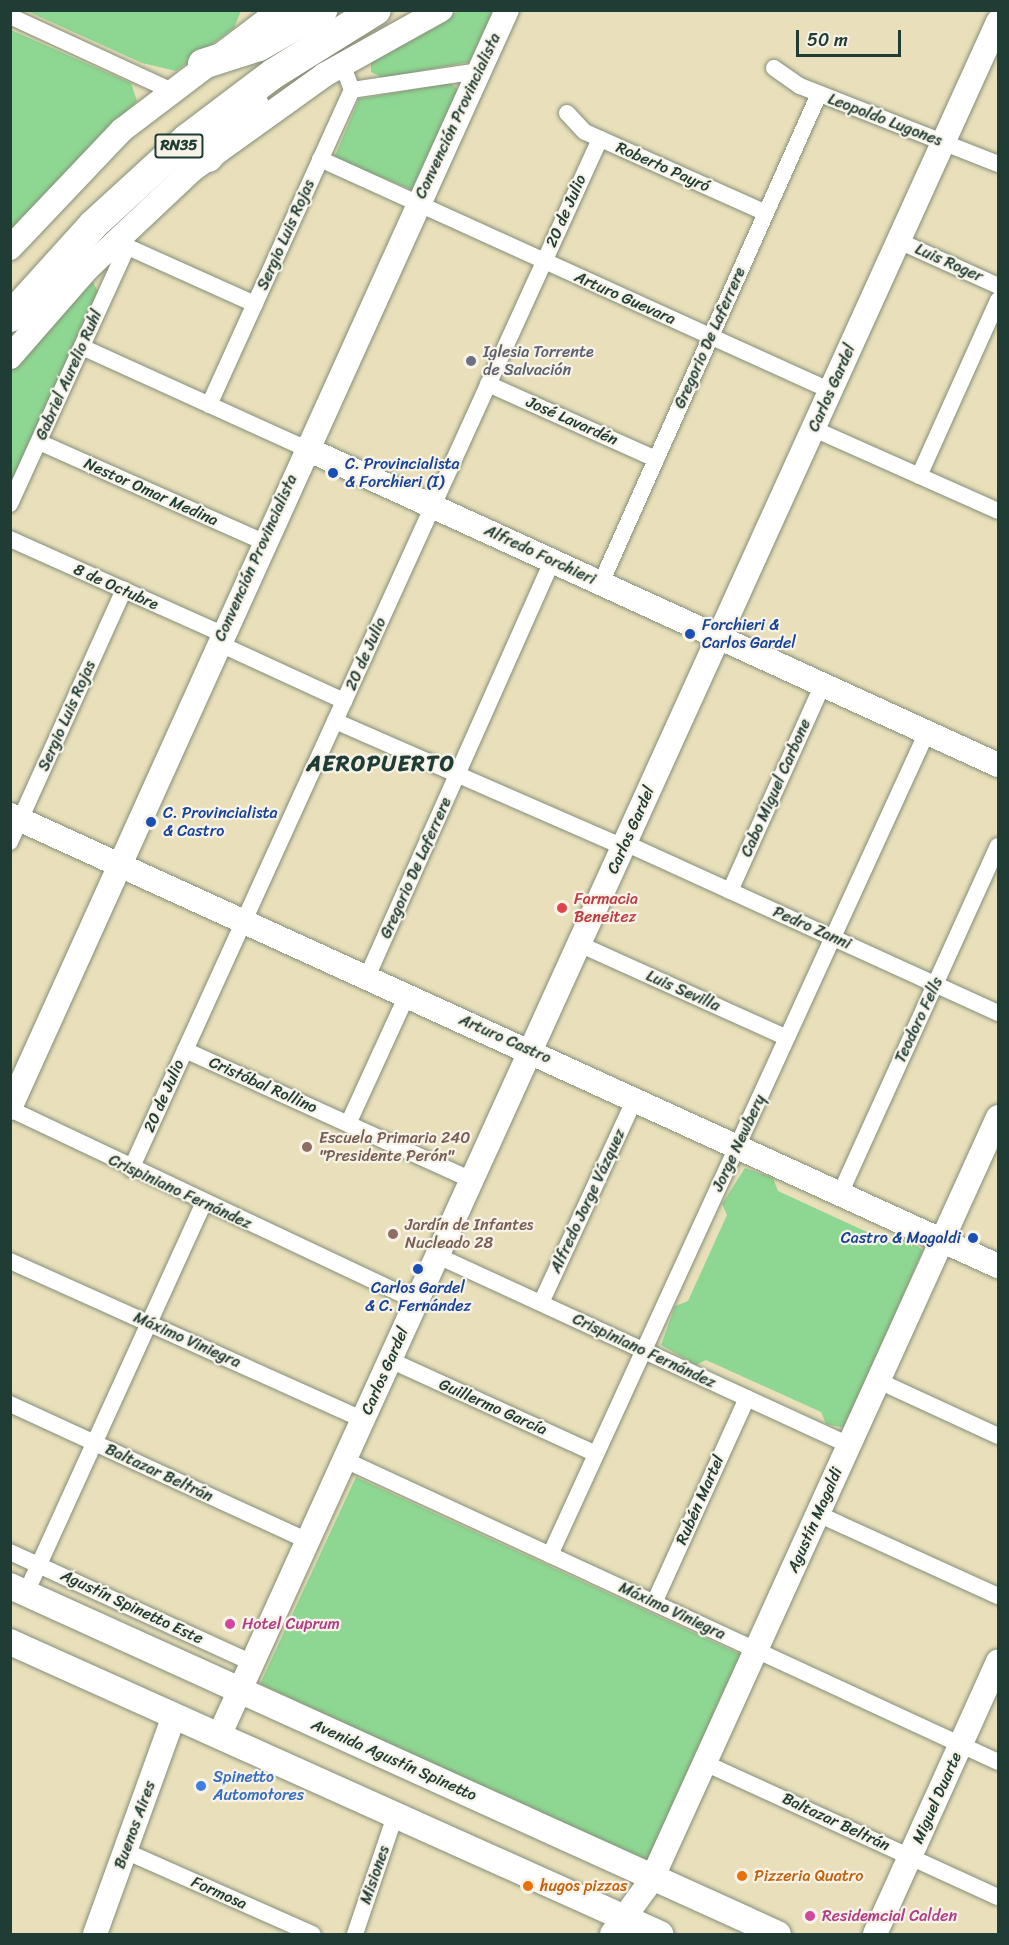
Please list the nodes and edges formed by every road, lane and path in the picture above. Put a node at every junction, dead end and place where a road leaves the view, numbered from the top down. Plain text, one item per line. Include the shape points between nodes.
1 (322, 10) edge
2 (342, 10) edge
3 (376, 10) edge
4 (387, 10) edge
5 (441, 10) edge
6 (507, 10) edge
7 (269, 14) edge
8 (10, 16) edge
9 (999, 22) edge
10 (203, 64) junction
11 (342, 64) junction
12 (774, 68) dead end
13 (479, 71) junction
14 (170, 90) junction
15 (352, 90) junction
16 (819, 94) junction
17 (567, 113) dead end
18 (600, 139) junction
19 (944, 143) junction
20 (208, 157) junction
21 (320, 159) junction
22 (999, 164) edge
23 (418, 204) junction
24 (766, 213) junction
25 (899, 241) junction
26 (121, 244) junction
27 (10, 248) edge
28 (544, 261) junction
29 (999, 286) edge
30 (10, 292) edge
31 (999, 300) edge
32 (255, 304) junction
33 (10, 317) edge
34 (710, 337) junction
35 (82, 347) junction
36 (10, 357) edge
37 (488, 384) junction
38 (831, 391) junction
39 (209, 405) junction
40 (814, 429) junction
41 (39, 442) junction
42 (305, 448) junction
43 (656, 459) junction
44 (919, 476) junction
45 (10, 504) edge
46 (433, 506) junction
47 (999, 511) edge
48 (10, 539) edge
49 (264, 542) junction
50 (552, 561) junction
51 (601, 583) junction
52 (124, 590) junction
53 (719, 637) junction
54 (220, 639) junction
55 (823, 684) junction
56 (344, 701) junction
57 (335, 721) junction
58 (927, 732) junction
59 (999, 765) edge
60 (458, 774) junction
61 (15, 818) edge
62 (10, 842) edge
63 (625, 845) junction
64 (999, 846) edge
65 (119, 865) junction
66 (730, 891) junction
67 (244, 921) junction
68 (833, 937) junction
69 (579, 944) junction
70 (368, 977) junction
71 (935, 984) junction
72 (407, 995) junction
73 (999, 1013) edge
74 (787, 1038) junction
75 (185, 1050) junction
76 (531, 1051) junction
77 (634, 1099) junction
78 (10, 1109) edge
79 (999, 1117) edge
80 (348, 1124) junction
81 (737, 1146) junction
82 (131, 1169) junction
83 (472, 1180) junction
84 (840, 1194) junction
85 (204, 1202) junction
86 (942, 1241) junction
87 (438, 1256) junction
88 (10, 1261) edge
89 (999, 1266) edge
90 (417, 1301) junction
91 (541, 1303) junction
92 (149, 1323) junction
93 (644, 1351) junction
94 (390, 1360) junction
95 (879, 1381) junction
96 (747, 1398) junction
97 (10, 1404) edge
98 (363, 1420) junction
99 (999, 1436) edge
100 (94, 1443) junction
101 (849, 1445) junction
102 (597, 1454) junction
103 (345, 1460) junction
104 (818, 1514) junction
105 (308, 1541) junction
106 (10, 1552) edge
107 (550, 1555) junction
108 (39, 1565) junction
109 (18, 1589) edge
110 (999, 1596) edge
111 (654, 1603) junction
112 (10, 1642) edge
113 (756, 1650) junction
114 (999, 1662) edge
115 (253, 1663) junction
116 (240, 1690) junction
117 (174, 1716) junction
118 (219, 1736) junction
119 (961, 1745) junction
120 (999, 1762) edge
121 (705, 1763) junction
122 (395, 1816) junction
123 (125, 1851) junction
124 (910, 1856) junction
125 (653, 1878) junction
126 (999, 1897) edge
127 (618, 1926) edge
128 (95, 1935) edge
129 (312, 1935) edge
130 (355, 1935) edge
131 (660, 1935) edge
132 (778, 1935) edge
133 (875, 1935) edge

1 - 10 highway via 259,46
2 - 30 highway, RN35 via 232,83 165,136 90,204
3 - 33 highway, RN35 via 282,68 187,139 93,225
4 - 20 highway via 255,102
5 - 11 street
6 - 13 street, Convención Provincialista
7 - 10 street
8 - 14 street
9 - 19 street, Carlos Gardel
10 - 14 street
11 - 15 street
11 - 20 street
12 - 16 street, Leopoldo Lugones
13 - 15 street
13 - 23 street, Convención Provincialista
14 - 27 street via 83,166
15 - 21 street, Sergio Luis Rojas
16 - 19 street, Leopoldo Lugones
16 - 24 street, Gregorio De Laferrere
17 - 18 street, Roberto Payró via 578,128
18 - 24 street, Roberto Payró
18 - 28 street, 20 de Julio
19 - 22 street, Leopoldo Lugones
19 - 25 street, Carlos Gardel
20 - 26 street
21 - 23 street, Arturo Guevara
21 - 32 street, Sergio Luis Rojas
23 - 28 street, Arturo Guevara
23 - 42 street, Convención Provincialista
24 - 34 street, Gregorio De Laferrere
25 - 29 street, Luis Roger
25 - 38 street, Carlos Gardel
26 - 32 street
26 - 35 street, Gabriel Aurelio Ruhl
26 - 36 street
28 - 34 street, Arturo Guevara
28 - 37 street, 20 de Julio
31 - 44 street
32 - 39 street, Sergio Luis Rojas
34 - 38 street, Arturo Guevara
34 - 43 street, Gregorio De Laferrere
35 - 39 street, Alfredo Forchieri
35 - 41 street, Gabriel Aurelio Ruhl
37 - 43 street, José Lavardén
37 - 46 street, 20 de Julio
38 - 40 street, Carlos Gardel
39 - 42 street, Alfredo Forchieri
40 - 44 street
40 - 53 street, Carlos Gardel
41 - 45 street, Gabriel Aurelio Ruhl
41 - 49 street, Nestor Omar Medina
42 - 46 street, Alfredo Forchieri
42 - 49 street, Convención Provincialista
43 - 51 street, Gregorio De Laferrere
44 - 47 street
46 - 50 street, Alfredo Forchieri
46 - 56 street, 20 de Julio
48 - 52 street, 8 de Octubre
49 - 54 street, Convención Provincialista
50 - 51 street, Alfredo Forchieri
50 - 60 street, Gregorio De Laferrere
51 - 53 street, Alfredo Forchieri
52 - 54 street, 8 de Octubre
52 - 61 street, Sergio Luis Rojas
53 - 55 street, Alfredo Forchieri
53 - 63 street, Carlos Gardel
54 - 56 street, 8 de Octubre
54 - 65 street, Convención Provincialista
55 - 58 street, Alfredo Forchieri
55 - 66 street, Cabo Miguel Carbone
56 - 57 street, 20 de Julio
57 - 60 street, Pedro Zanni
57 - 67 street, 20 de Julio
58 - 59 street, Alfredo Forchieri
58 - 68 street, Jorge Newbery
60 - 63 street, Pedro Zanni
60 - 70 street, Gregorio De Laferrere
61 - 62 street, Sergio Luis Rojas
61 - 65 street, Arturo Castro
63 - 66 street, Pedro Zanni
63 - 69 street, Carlos Gardel
64 - 71 street, Teodoro Fells
65 - 67 street, Arturo Castro
65 - 78 street, Convención Provincialista
66 - 68 street, Pedro Zanni
67 - 70 street, Arturo Castro
67 - 75 street, 20 de Julio
68 - 71 street, Pedro Zanni
68 - 74 street, Jorge Newbery
69 - 74 street, Luis Sevilla
69 - 76 street, Carlos Gardel
70 - 72 street, Arturo Castro
71 - 73 street, Pedro Zanni
71 - 84 street, Teodoro Fells
72 - 76 street, Arturo Castro
72 - 80 street
74 - 81 street, Jorge Newbery
75 - 80 street, Cristóbal Rollino
75 - 82 street, 20 de Julio
76 - 77 street, Arturo Castro
76 - 83 street, Carlos Gardel
77 - 81 street, Arturo Castro
77 - 91 street, Alfredo Jorge Vázquez
78 - 82 street, Crispiniano Fernández
79 - 86 street, Agustín Magaldi
80 - 83 street, Cristóbal Rollino
81 - 84 street, Arturo Castro
81 - 93 street, Jorge Newbery
82 - 85 street, Crispiniano Fernández
83 - 87 street, Carlos Gardel
84 - 86 street, Arturo Castro
85 - 90 street, Crispiniano Fernández
85 - 92 street
86 - 89 street, Arturo Castro
86 - 95 street, Agustín Magaldi
87 - 90 street, Carlos Gardel
87 - 91 street, Crispiniano Fernández
88 - 92 street, Máximo Viniegra
90 - 94 street, Carlos Gardel
91 - 93 street, Crispiniano Fernández
92 - 98 street, Máximo Viniegra
92 - 100 street
93 - 96 street, Crispiniano Fernández
93 - 102 street, Jorge Newbery
94 - 98 street, Carlos Gardel
94 - 102 street, Guillermo García
95 - 99 street
95 - 101 street, Agustín Magaldi
96 - 101 street, Crispiniano Fernández
96 - 111 street, Rubén Martel
97 - 100 street, Baltazar Beltrán
98 - 103 street, Carlos Gardel
100 - 105 street, Baltazar Beltrán
100 - 108 street
101 - 104 street, Agustín Magaldi
102 - 107 street, Jorge Newbery
103 - 105 street, Carlos Gardel
103 - 107 street, Máximo Viniegra
104 - 110 street
104 - 113 street, Agustín Magaldi
105 - 115 street, Carlos Gardel
106 - 108 street, Agustín Spinetto Este
107 - 111 street, Máximo Viniegra
108 - 109 street
108 - 115 street, Agustín Spinetto Este
109 - 116 main road, Avenida Agustín Spinetto
111 - 113 street, Máximo Viniegra
112 - 117 main road
113 - 119 street, Máximo Viniegra
113 - 121 street, Agustín Magaldi
114 - 119 street, Miguel Duarte
115 - 116 street, Carlos Gardel
116 - 118 street, Carlos Gardel
116 - 125 main road, Avenida Agustín Spinetto
117 - 118 main road
117 - 123 street, Buenos Aires
118 - 122 main road
119 - 120 street, Máximo Viniegra
119 - 124 street, Miguel Duarte
121 - 124 street, Baltazar Beltrán
121 - 125 street, Agustín Magaldi
122 - 127 main road
122 - 130 street, Misiones
123 - 128 street, Buenos Aires
123 - 129 street, Formosa
124 - 126 street, Baltazar Beltrán
124 - 133 street, Miguel Duarte
125 - 127 street, Agustín Magaldi
125 - 132 main road, Avenida Agustín Spinetto
127 - 131 main road

